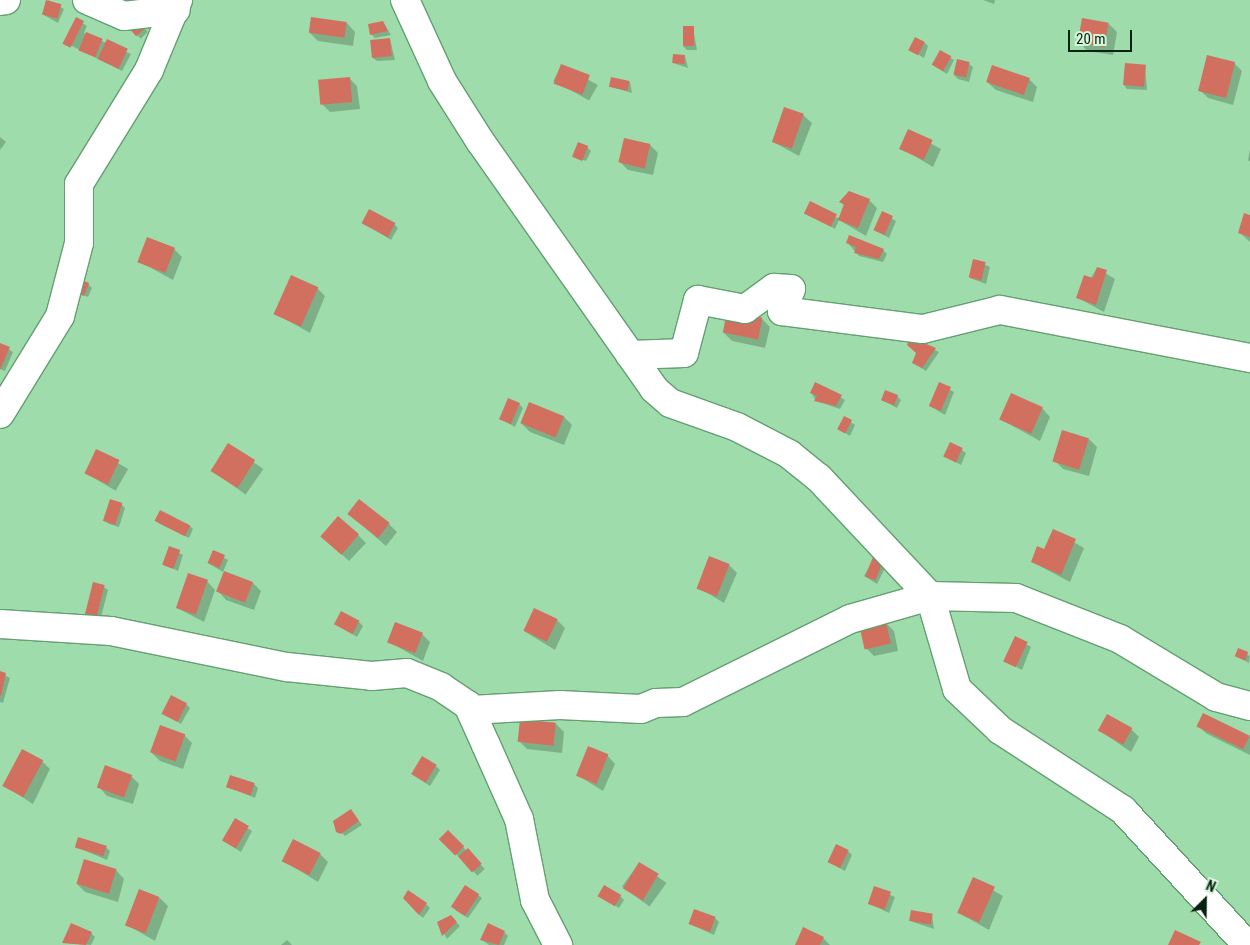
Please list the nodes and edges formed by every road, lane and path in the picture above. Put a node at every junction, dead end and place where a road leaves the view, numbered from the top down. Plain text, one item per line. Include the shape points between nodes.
1 (6, 0) edge
2 (87, 0) edge
3 (405, 0) edge
4 (0, 1) edge
5 (177, 5) edge
6 (630, 355) junction
7 (1250, 358) edge
8 (0, 414) edge
9 (930, 596) junction
10 (0, 624) edge
11 (1250, 706) edge
12 (470, 710) junction
13 (558, 945) edge
14 (1247, 945) edge

1 - 4 street
2 - 5 street via 124,16
3 - 6 street via 442,82
5 - 8 street via 117,128 79,184 78,242 60,316
6 - 7 street via 684,353 698,300 745,308 774,288 790,289 782,311 924,330 1000,310
6 - 9 street via 670,403 703,419 737,427 789,454 812,472
9 - 11 street via 1023,601 1120,639 1216,697
9 - 12 street via 850,619 683,702 656,703 642,710 560,705
9 - 14 street via 957,689 1000,730 1123,810
10 - 12 street via 111,631 286,667 372,676 407,674 441,687
12 - 13 street via 519,819 535,900

